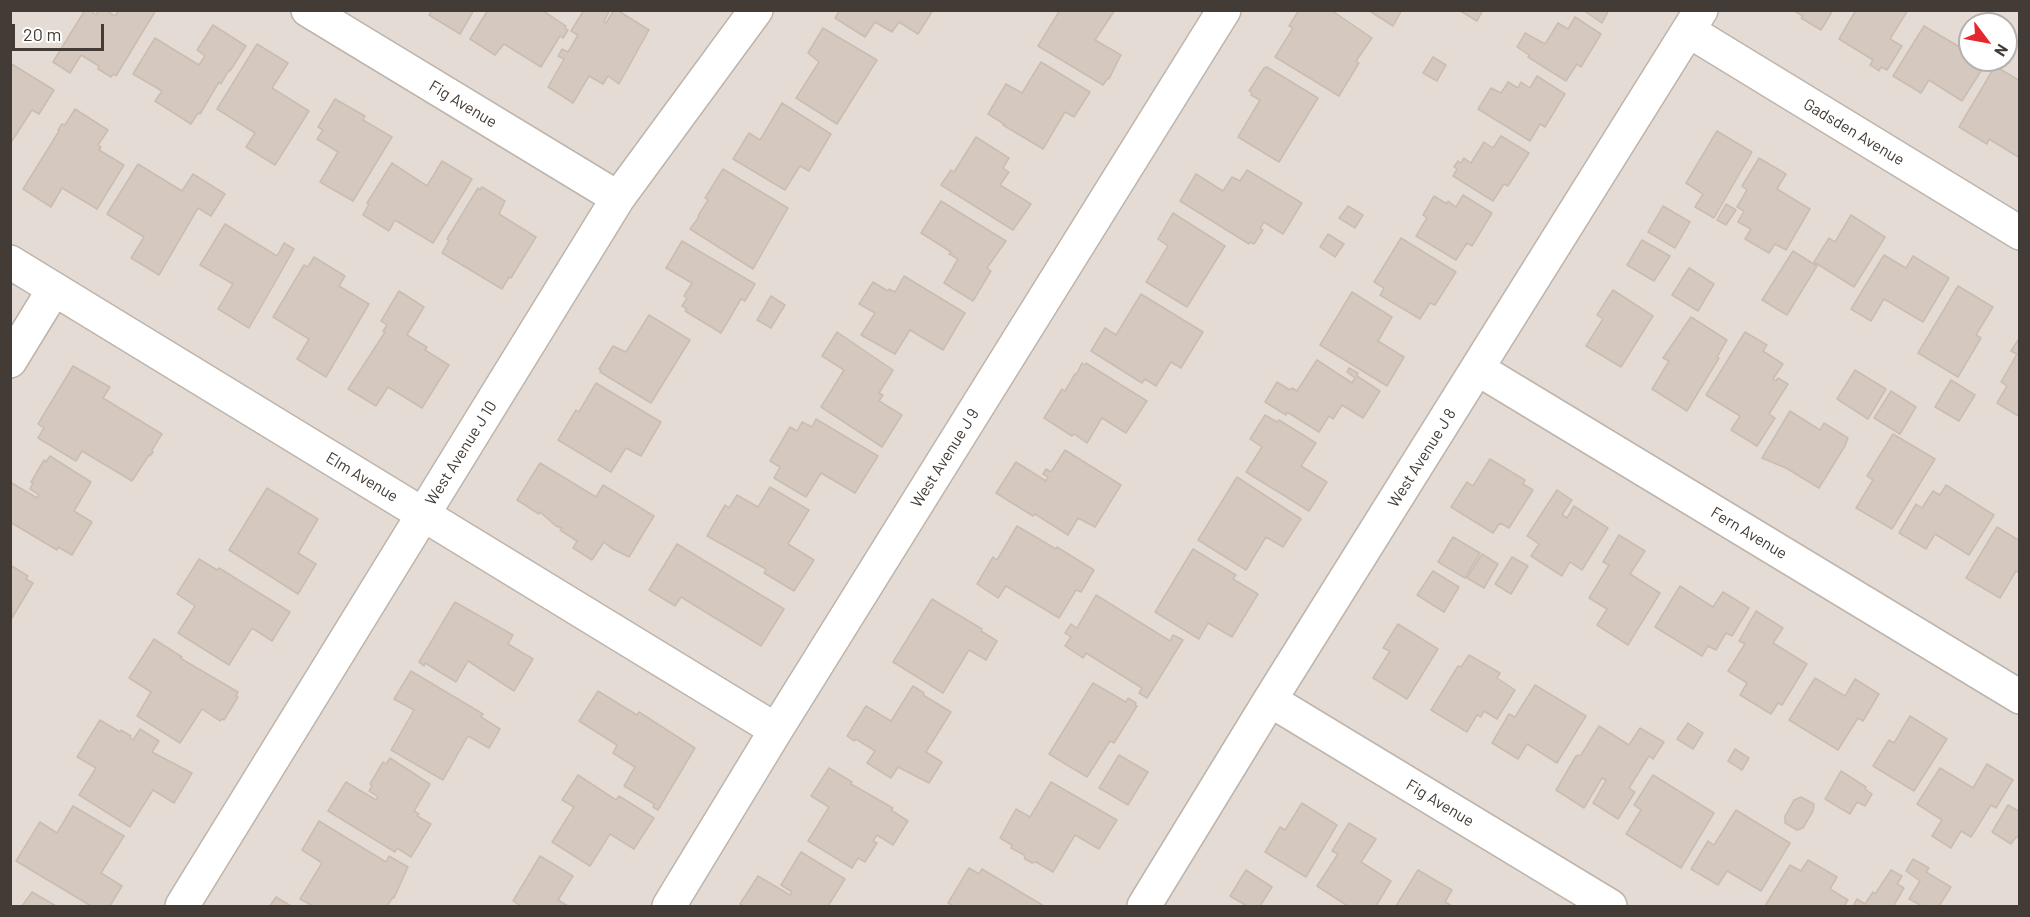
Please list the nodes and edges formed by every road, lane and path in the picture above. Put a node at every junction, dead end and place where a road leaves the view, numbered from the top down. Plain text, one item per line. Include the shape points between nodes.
1 (308, 10) edge
2 (756, 10) edge
3 (1224, 10) edge
4 (1695, 21) edge
5 (618, 198) junction
6 (2019, 233) edge
7 (10, 262) edge
8 (54, 289) junction
9 (10, 360) edge
10 (1478, 369) junction
11 (423, 514) junction
12 (2019, 697) edge
13 (1270, 700) junction
14 (776, 730) junction
15 (182, 906) edge
16 (669, 906) edge
17 (1144, 906) edge
18 (1611, 906) edge

1 - 5 street, Fig Avenue
2 - 5 street, West Avenue J 10
3 - 14 street, West Avenue J 9
4 - 6 street, Gadsden Avenue
4 - 10 street, West Avenue J 8
5 - 11 street, West Avenue J 10
7 - 8 street, Elm Avenue
8 - 9 street
8 - 11 street, Elm Avenue
10 - 12 street, Fern Avenue
10 - 13 street, West Avenue J 8
11 - 14 street, Elm Avenue
11 - 15 street, West Avenue J 10
13 - 17 street, West Avenue J 8
13 - 18 street, Fig Avenue
14 - 16 street, West Avenue J 9

